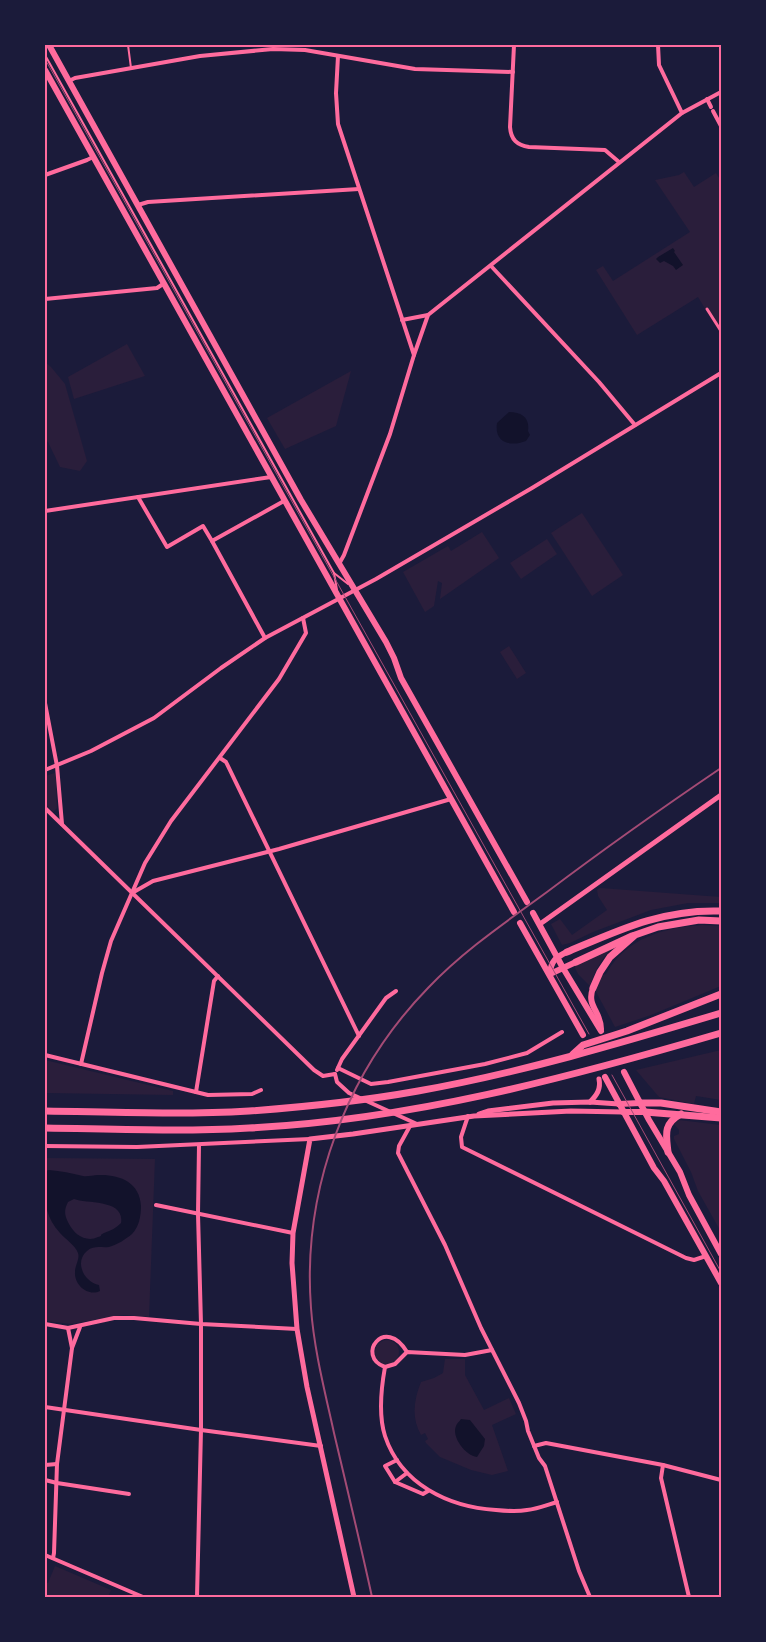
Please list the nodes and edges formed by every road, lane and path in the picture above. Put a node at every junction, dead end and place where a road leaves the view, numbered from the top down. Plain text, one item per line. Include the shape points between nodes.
1 (128, 45) edge
2 (514, 45) edge
3 (658, 45) edge
4 (48, 48) edge
5 (45, 55) edge
6 (338, 56) junction
7 (131, 68) junction
8 (45, 70) edge
9 (513, 72) junction
10 (68, 81) junction
11 (721, 92) edge
12 (707, 99) junction
13 (682, 112) junction
14 (721, 126) edge
15 (93, 157) junction
16 (619, 162) junction
17 (45, 175) edge
18 (359, 189) junction
19 (138, 205) junction
20 (491, 266) junction
21 (163, 284) junction
22 (45, 299) edge
23 (707, 309) dead end
24 (428, 315) junction
25 (402, 320) junction
26 (721, 331) edge
27 (414, 355) junction
28 (721, 373) edge
29 (635, 425) junction
30 (271, 477) junction
31 (138, 497) junction
32 (284, 501) junction
33 (45, 511) edge
34 (212, 541) junction
35 (339, 564) junction
36 (334, 573) junction
37 (356, 590) junction
38 (339, 600) junction
39 (303, 618) junction
40 (265, 638) junction
41 (45, 704) edge
42 (220, 758) junction
43 (57, 766) junction
44 (45, 770) edge
45 (721, 795) edge
46 (451, 799) junction
47 (45, 808) edge
48 (62, 824) junction
49 (270, 851) junction
50 (132, 893) junction
51 (527, 902) dead end
52 (721, 911) edge
53 (514, 912) dead end
54 (533, 913) dead end
55 (721, 921) edge
56 (520, 922) dead end
57 (540, 924) junction
58 (636, 935) junction
59 (566, 952) joint
60 (557, 957) junction
61 (576, 962) joint
62 (563, 968) junction
63 (550, 974) junction
64 (218, 976) junction
65 (593, 988) joint
66 (396, 992) dead end
67 (721, 994) edge
68 (721, 1013) edge
69 (562, 1032) dead end
70 (721, 1033) edge
71 (583, 1035) dead end
72 (359, 1036) junction
73 (45, 1055) edge
74 (571, 1056) junction
75 (81, 1064) junction
76 (338, 1068) junction
77 (624, 1072) dead end
78 (335, 1074) junction
79 (602, 1078) joint
80 (261, 1090) dead end
81 (196, 1092) junction
82 (590, 1102) junction
83 (640, 1103) junction
84 (619, 1104) junction
85 (45, 1111) edge
86 (623, 1112) junction
87 (645, 1112) junction
88 (721, 1112) edge
89 (681, 1114) junction
90 (471, 1116) junction
91 (721, 1118) edge
92 (417, 1124) junction
93 (410, 1126) junction
94 (45, 1128) edge
95 (310, 1139) junction
96 (199, 1145) junction
97 (45, 1146) edge
98 (668, 1152) junction
99 (156, 1205) dead end
100 (198, 1214) junction
101 (294, 1233) junction
102 (721, 1254) edge
103 (706, 1256) junction
104 (721, 1283) edge
105 (45, 1324) edge
106 (201, 1324) junction
107 (80, 1326) junction
108 (68, 1328) junction
109 (297, 1329) junction
110 (72, 1348) junction
111 (492, 1350) junction
112 (406, 1352) junction
113 (385, 1367) junction
114 (45, 1407) edge
115 (64, 1410) junction
116 (201, 1430) junction
117 (321, 1446) junction
118 (534, 1446) junction
119 (396, 1460) junction
120 (57, 1464) junction
121 (663, 1465) junction
122 (45, 1466) edge
123 (407, 1473) junction
124 (45, 1480) edge
125 (721, 1480) edge
126 (395, 1482) junction
127 (57, 1484) junction
128 (428, 1491) junction
129 (129, 1494) dead end
130 (556, 1502) junction
131 (45, 1555) edge
132 (53, 1558) junction
133 (143, 1597) edge
134 (197, 1597) edge
135 (354, 1597) edge
136 (590, 1597) edge
137 (689, 1597) edge

1 - 7 lane
2 - 9 street
3 - 13 street via 659,65
4 - 10 main road
5 - 36 lane
6 - 7 street via 273,49 200,56
6 - 9 street via 415,69
6 - 18 street via 338,124
7 - 10 street
8 - 15 main road
9 - 16 street via 510,127 515,142 529,147 605,150
10 - 19 main road
11 - 12 street
12 - 13 street
12 - 14 street
13 - 16 street
15 - 17 street
15 - 21 main road
16 - 20 street
18 - 19 street
18 - 25 street
19 - 35 main road
20 - 24 street
20 - 29 street
21 - 22 street via 157,288
21 - 30 main road
23 - 26 street
24 - 25 street
24 - 27 street
25 - 27 street
27 - 35 street via 378,468
28 - 29 street
29 - 37 street
30 - 31 street
30 - 32 main road
31 - 33 street
31 - 34 street via 167,547 203,526
32 - 34 street
32 - 38 main road
34 - 40 street
35 - 37 main road
36 - 37 lane
36 - 38 lane
37 - 38 street
37 - 51 main road via 394,658 401,678
38 - 39 street
38 - 46 main road
39 - 40 street
39 - 42 street via 306,633 279,679
40 - 43 street via 154,718
41 - 43 street
42 - 49 street via 226,762
42 - 50 street via 172,821 145,863
43 - 44 street
43 - 48 street
45 - 57 street
46 - 49 street
46 - 53 main road
47 - 48 street
48 - 50 street
49 - 50 street via 153,881
49 - 72 street
50 - 64 street
50 - 75 street via 111,941
52 - 59 highway via 676,913 645,920
54 - 57 main road
55 - 58 highway via 699,920 658,927
56 - 63 main road
57 - 60 main road
58 - 61 highway
58 - 65 highway via 610,957
59 - 60 main road
60 - 62 main road
60 - 63 main road via 550,964
61 - 62 main road
62 - 63 main road
62 - 65 main road via 601,1030 601,1019 591,1000
63 - 71 main road
64 - 78 street via 318,1074
64 - 81 street via 214,982
66 - 72 street via 386,998
67 - 74 highway via 583,1045
68 - 74 highway
69 - 76 street via 527,1053 388,1082 371,1084
70 - 94 highway via 494,1093 336,1120 206,1130
72 - 76 street
73 - 75 street
74 - 85 highway via 488,1077 334,1103 249,1111
75 - 81 street
76 - 78 street
77 - 83 main road
78 - 92 street via 337,1082 349,1093
79 - 82 street via 598,1093
79 - 84 main road
80 - 81 street via 252,1094 213,1096
82 - 84 street
82 - 90 street via 488,1110
83 - 84 main road
83 - 87 main road
83 - 88 highway
84 - 86 main road
86 - 87 main road
86 - 90 street
86 - 103 main road
87 - 89 highway
87 - 98 main road
89 - 91 highway
89 - 98 highway via 672,1119 667,1128
90 - 92 street
90 - 103 street via 461,1136 462,1147 686,1258 694,1260
92 - 93 street
93 - 95 street
93 - 111 street via 398,1153 445,1245
95 - 96 street
95 - 101 street
96 - 97 street
96 - 100 street
98 - 102 main road
99 - 100 street
100 - 101 street
100 - 106 street
101 - 109 street via 292,1263
103 - 104 main road
105 - 108 street
106 - 107 street via 114,1318
106 - 109 street
106 - 116 street
107 - 108 street
107 - 110 street
108 - 110 street
109 - 117 street
110 - 115 street
111 - 112 street via 465,1355
111 - 118 street via 519,1403
112 - 113 street via 395,1364
112 - 113 street via 398,1340 386,1336 380,1338 375,1342 372,1354 379,1365
113 - 119 street via 380,1400 382,1418 384,1434
114 - 115 street
115 - 116 street
115 - 120 street
116 - 117 street
116 - 134 street
117 - 135 street
118 - 121 street via 546,1443
118 - 130 street via 545,1466
119 - 123 street
119 - 126 street via 384,1466
120 - 122 street
120 - 127 street
121 - 125 street
121 - 137 street via 661,1478
123 - 126 street
123 - 128 street
124 - 127 street
126 - 128 street via 423,1494
127 - 129 street
127 - 132 street
128 - 130 street via 458,1504 483,1509 515,1511
130 - 136 street
131 - 132 street
132 - 133 street

